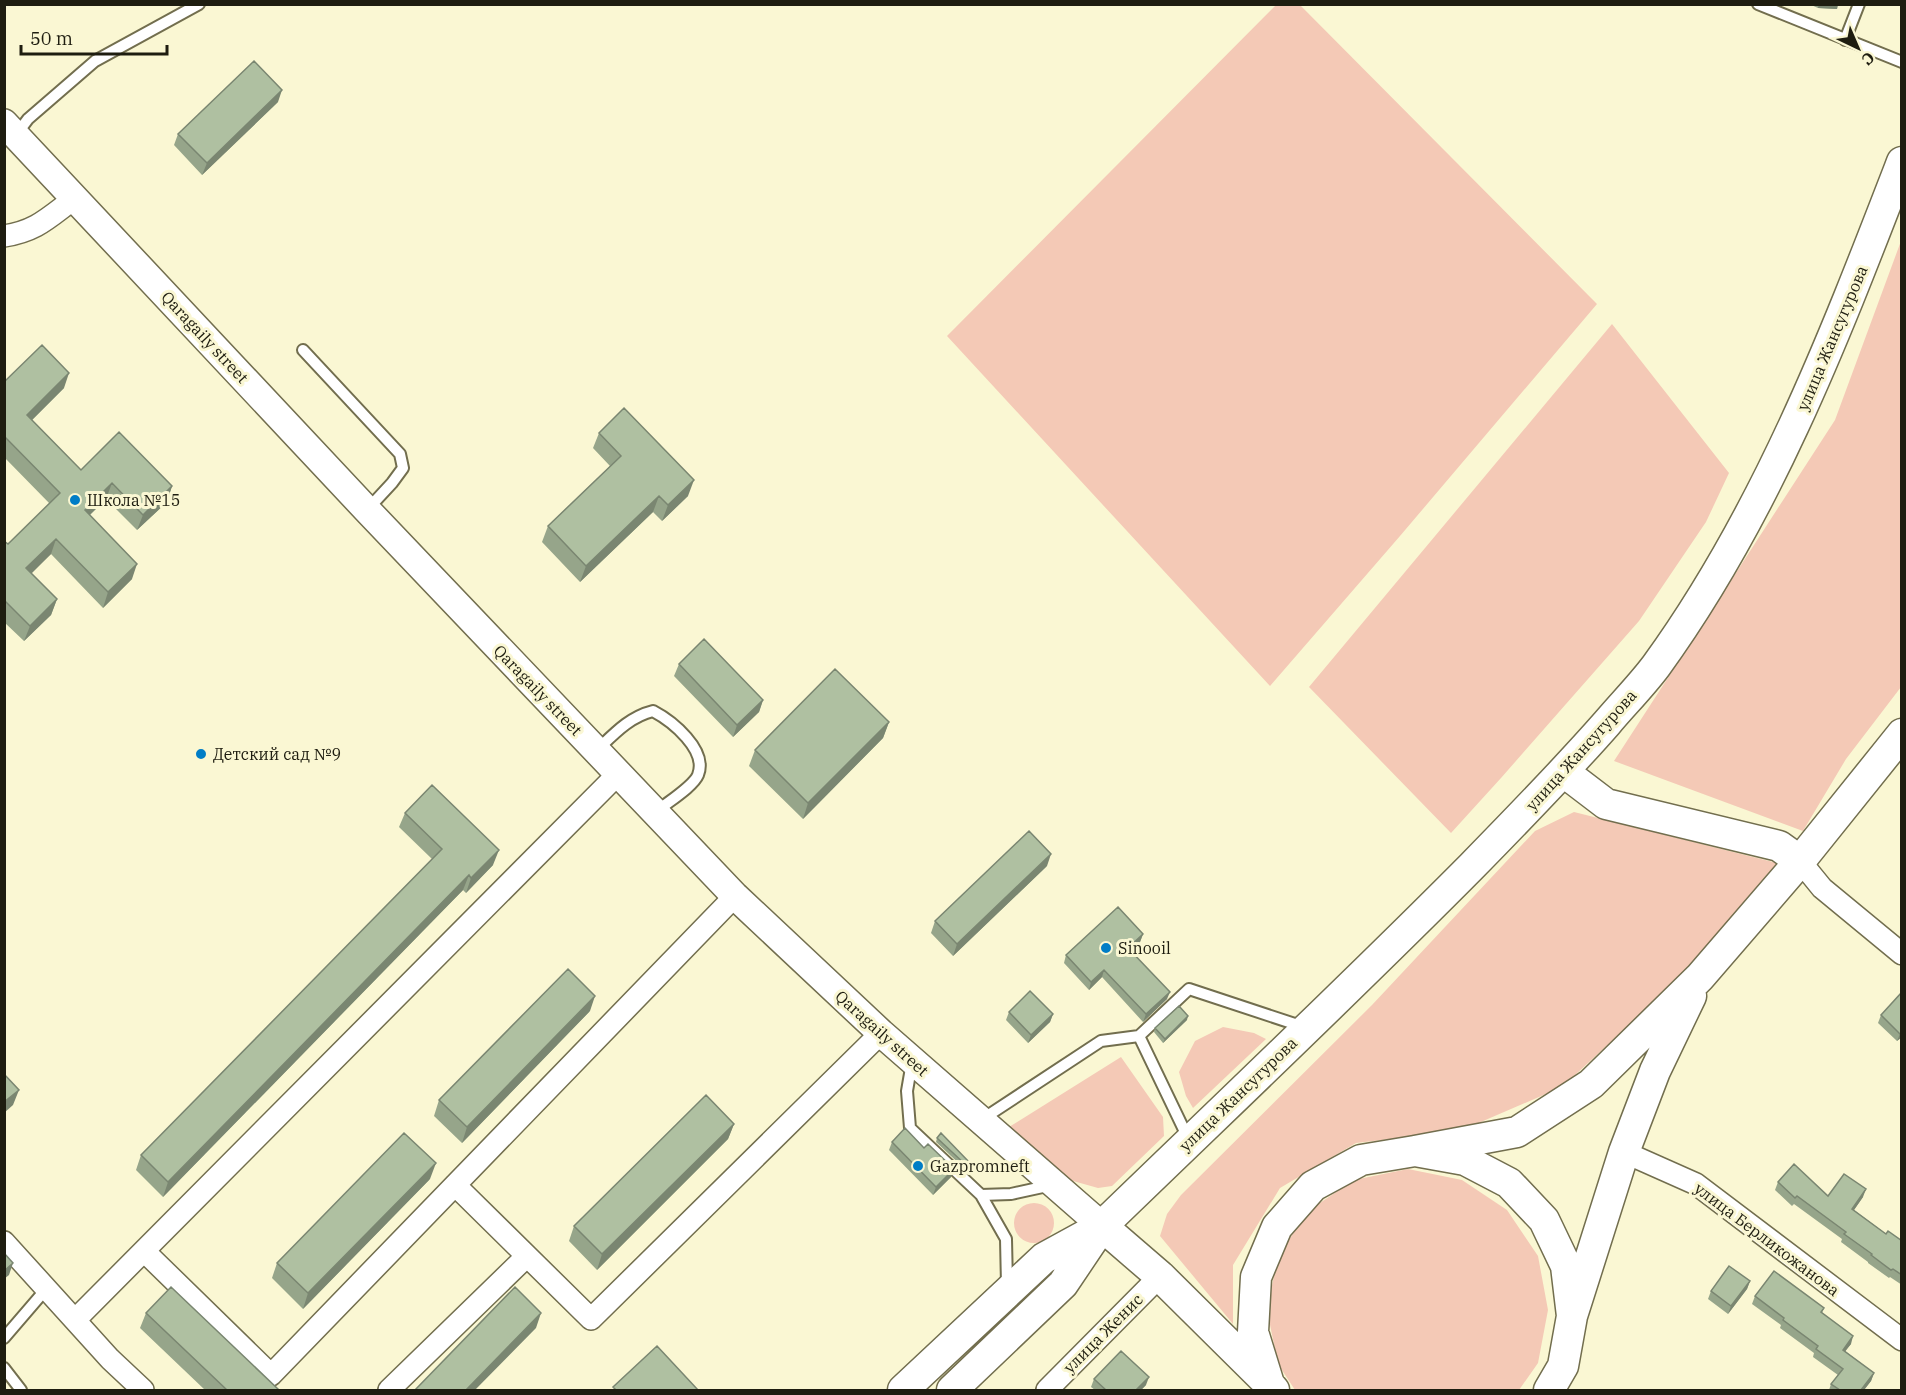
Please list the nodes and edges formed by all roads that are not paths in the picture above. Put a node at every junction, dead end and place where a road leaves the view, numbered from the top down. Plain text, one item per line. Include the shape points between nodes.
1 (199, 4) edge
2 (1758, 4) edge
3 (1859, 4) edge
4 (1845, 40) junction
5 (1902, 62) edge
6 (10, 129) edge
7 (1902, 162) edge
8 (75, 198) junction
9 (4, 236) edge
10 (303, 350) dead end
11 (366, 510) junction
12 (1902, 734) edge
13 (596, 751) junction
14 (1564, 772) junction
15 (618, 773) junction
16 (656, 812) junction
17 (1800, 861) junction
18 (735, 896) junction
19 (1902, 954) edge
20 (1700, 977) junction
21 (1307, 1028) junction
22 (881, 1033) junction
23 (1139, 1036) junction
24 (912, 1061) junction
25 (981, 1121) junction
26 (1190, 1141) junction
27 (1415, 1151) junction
28 (1624, 1152) junction
29 (1054, 1184) junction
30 (455, 1185) junction
31 (981, 1195) junction
32 (1102, 1226) junction
33 (4, 1242) edge
34 (144, 1251) junction
35 (527, 1256) junction
36 (1160, 1276) junction
37 (47, 1288) junction
38 (1008, 1292) junction
39 (1572, 1316) junction
40 (75, 1320) junction
41 (4, 1338) edge
42 (1902, 1340) edge
43 (4, 1368) edge
44 (1559, 1382) edge
45 (1271, 1387) edge
46 (21, 1390) edge
47 (143, 1390) edge
48 (389, 1390) edge
49 (903, 1390) edge
50 (952, 1390) edge
51 (1047, 1390) edge

1 - 6 lane via 95,61 28,119
2 - 4 lane
3 - 4 lane
4 - 5 lane
6 - 8 street, Qaragaily street
7 - 14 main road, улица Жансугурова via 1788,441 1723,565 1654,669
8 - 9 street via 38,226
8 - 11 street, Qaragaily street
10 - 11 lane via 400,454 403,468
11 - 13 street, Qaragaily street
12 - 17 main road
13 - 15 street, Qaragaily street
13 - 16 lane via 640,714 653,711 668,719 695,748 700,762 698,776 691,784
14 - 17 main road via 1606,804 1779,846
14 - 21 main road, улица Жансугурова
15 - 16 street, Qaragaily street
15 - 34 street
16 - 18 street, Qaragaily street
17 - 19 street via 1822,888
17 - 20 main road
18 - 22 street, Qaragaily street
18 - 30 street
20 - 27 main road via 1591,1084 1517,1132
20 - 28 main road via 1655,1071
21 - 23 lane via 1189,989
21 - 26 main road, улица Жансугурова
22 - 24 street, Qaragaily street
22 - 35 street via 591,1319
23 - 25 lane via 1101,1041
23 - 26 lane
24 - 25 street, Qaragaily street
24 - 31 lane via 907,1092 910,1128
25 - 29 street, Qaragaily street
26 - 32 main road, улица Жансугурова
27 - 39 main road via 1465,1160 1509,1184 1530,1205 1544,1220 1566,1266
27 - 45 main road via 1361,1160 1313,1186 1276,1227 1256,1277 1253,1332
28 - 39 main road
28 - 42 street, улица Берликожанова via 1696,1184
29 - 31 lane via 1011,1194
29 - 32 street, Qaragaily street
30 - 34 street via 270,1375
30 - 35 street
31 - 38 lane via 1006,1239
32 - 36 main road
32 - 38 main road, улица Жансугурова via 1044,1258
32 - 50 main road, улица Жансугурова via 1063,1284
33 - 37 street
34 - 40 street
35 - 48 street
36 - 45 main road
36 - 51 street, улица Женис
37 - 40 street
37 - 41 lane
38 - 49 main road, улица Жансугурова
39 - 44 main road
40 - 47 street
43 - 46 lane

